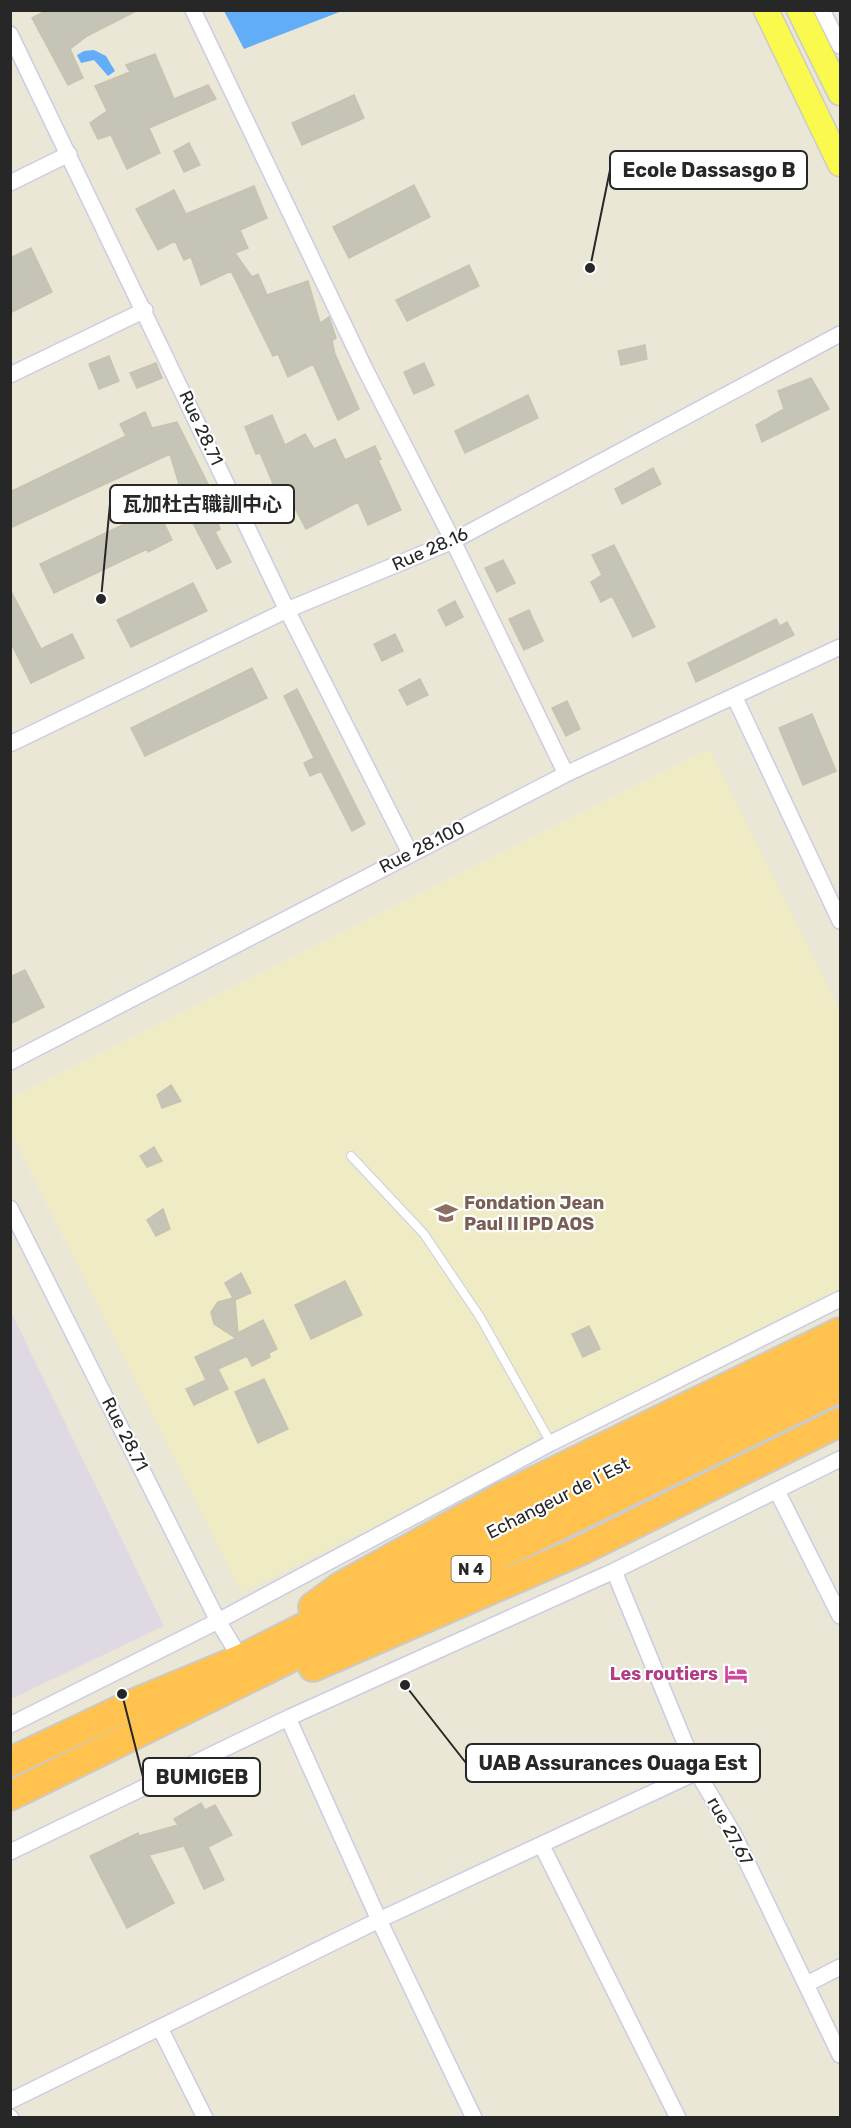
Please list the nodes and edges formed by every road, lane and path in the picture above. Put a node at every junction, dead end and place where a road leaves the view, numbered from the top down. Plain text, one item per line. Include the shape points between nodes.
1 (192, 10) edge
2 (766, 10) edge
3 (799, 10) edge
4 (822, 10) edge
5 (10, 34) edge
6 (840, 46) edge
7 (840, 93) edge
8 (69, 154) junction
9 (840, 164) edge
10 (10, 183) edge
11 (145, 310) junction
12 (840, 334) edge
13 (10, 375) edge
14 (453, 541) junction
15 (287, 610) junction
16 (840, 647) edge
17 (735, 698) junction
18 (10, 744) edge
19 (566, 774) junction
20 (410, 853) junction
21 (840, 921) edge
22 (10, 1062) edge
23 (351, 1156) dead end
24 (10, 1208) edge
25 (840, 1299) edge
26 (840, 1332) edge
27 (840, 1357) edge
28 (840, 1387) edge
29 (801, 1391) junction
30 (840, 1422) edge
31 (551, 1443) junction
32 (840, 1460) edge
33 (777, 1491) junction
34 (614, 1571) junction
35 (840, 1616) edge
36 (219, 1621) junction
37 (241, 1659) junction
38 (288, 1718) junction
39 (10, 1725) edge
40 (151, 1728) junction
41 (10, 1762) edge
42 (697, 1772) junction
43 (10, 1796) edge
44 (542, 1846) junction
45 (10, 1852) edge
46 (380, 1920) junction
47 (840, 1967) edge
48 (807, 1984) junction
49 (160, 2028) junction
50 (840, 2055) edge
51 (10, 2101) edge
52 (205, 2118) edge
53 (474, 2118) edge
54 (678, 2118) edge

1 - 14 street via 365,369
2 - 9 main road
3 - 7 main road
4 - 6 street
5 - 8 street, Rue 28.71
8 - 10 street
8 - 11 street, Rue 28.71
11 - 13 street
11 - 15 street, Rue 28.71
12 - 14 street, Rue 28.16
14 - 15 street, Rue 28.16
14 - 19 street
15 - 18 street, Rue 28.16
15 - 20 street, Rue 28.71
16 - 17 street, Rue 28.100
17 - 19 street, Rue 28.100
17 - 21 street
19 - 20 street, Rue 28.100
20 - 22 street, Rue 28.100
23 - 31 lane via 424,1234 480,1317
24 - 36 street, Rue 28.71
25 - 31 street
26 - 37 highway via 502,1497 340,1587
27 - 29 highway, Echangeur de l´Est / N 4
28 - 29 highway, Echangeur de l´Est / N 4
29 - 37 highway, Echangeur de l´Est / N 4
29 - 40 highway, Echangeur de l´Est / N 4
30 - 40 highway via 582,1550 470,1600 290,1677
31 - 36 street
32 - 33 street
33 - 34 street
33 - 35 street
34 - 38 street
34 - 42 street, rue 27.67
36 - 37 street, Rue 28.71
36 - 39 street
37 - 41 highway, Echangeur de l´Est / N 4 via 112,1713
38 - 45 street
38 - 46 street
40 - 43 highway, Echangeur de l´Est / N 4
42 - 44 street
42 - 48 street, rue 27.67
44 - 46 street
44 - 54 street
46 - 49 street
46 - 53 street
47 - 48 street
48 - 50 street, rue 27.67
49 - 51 street
49 - 52 street

